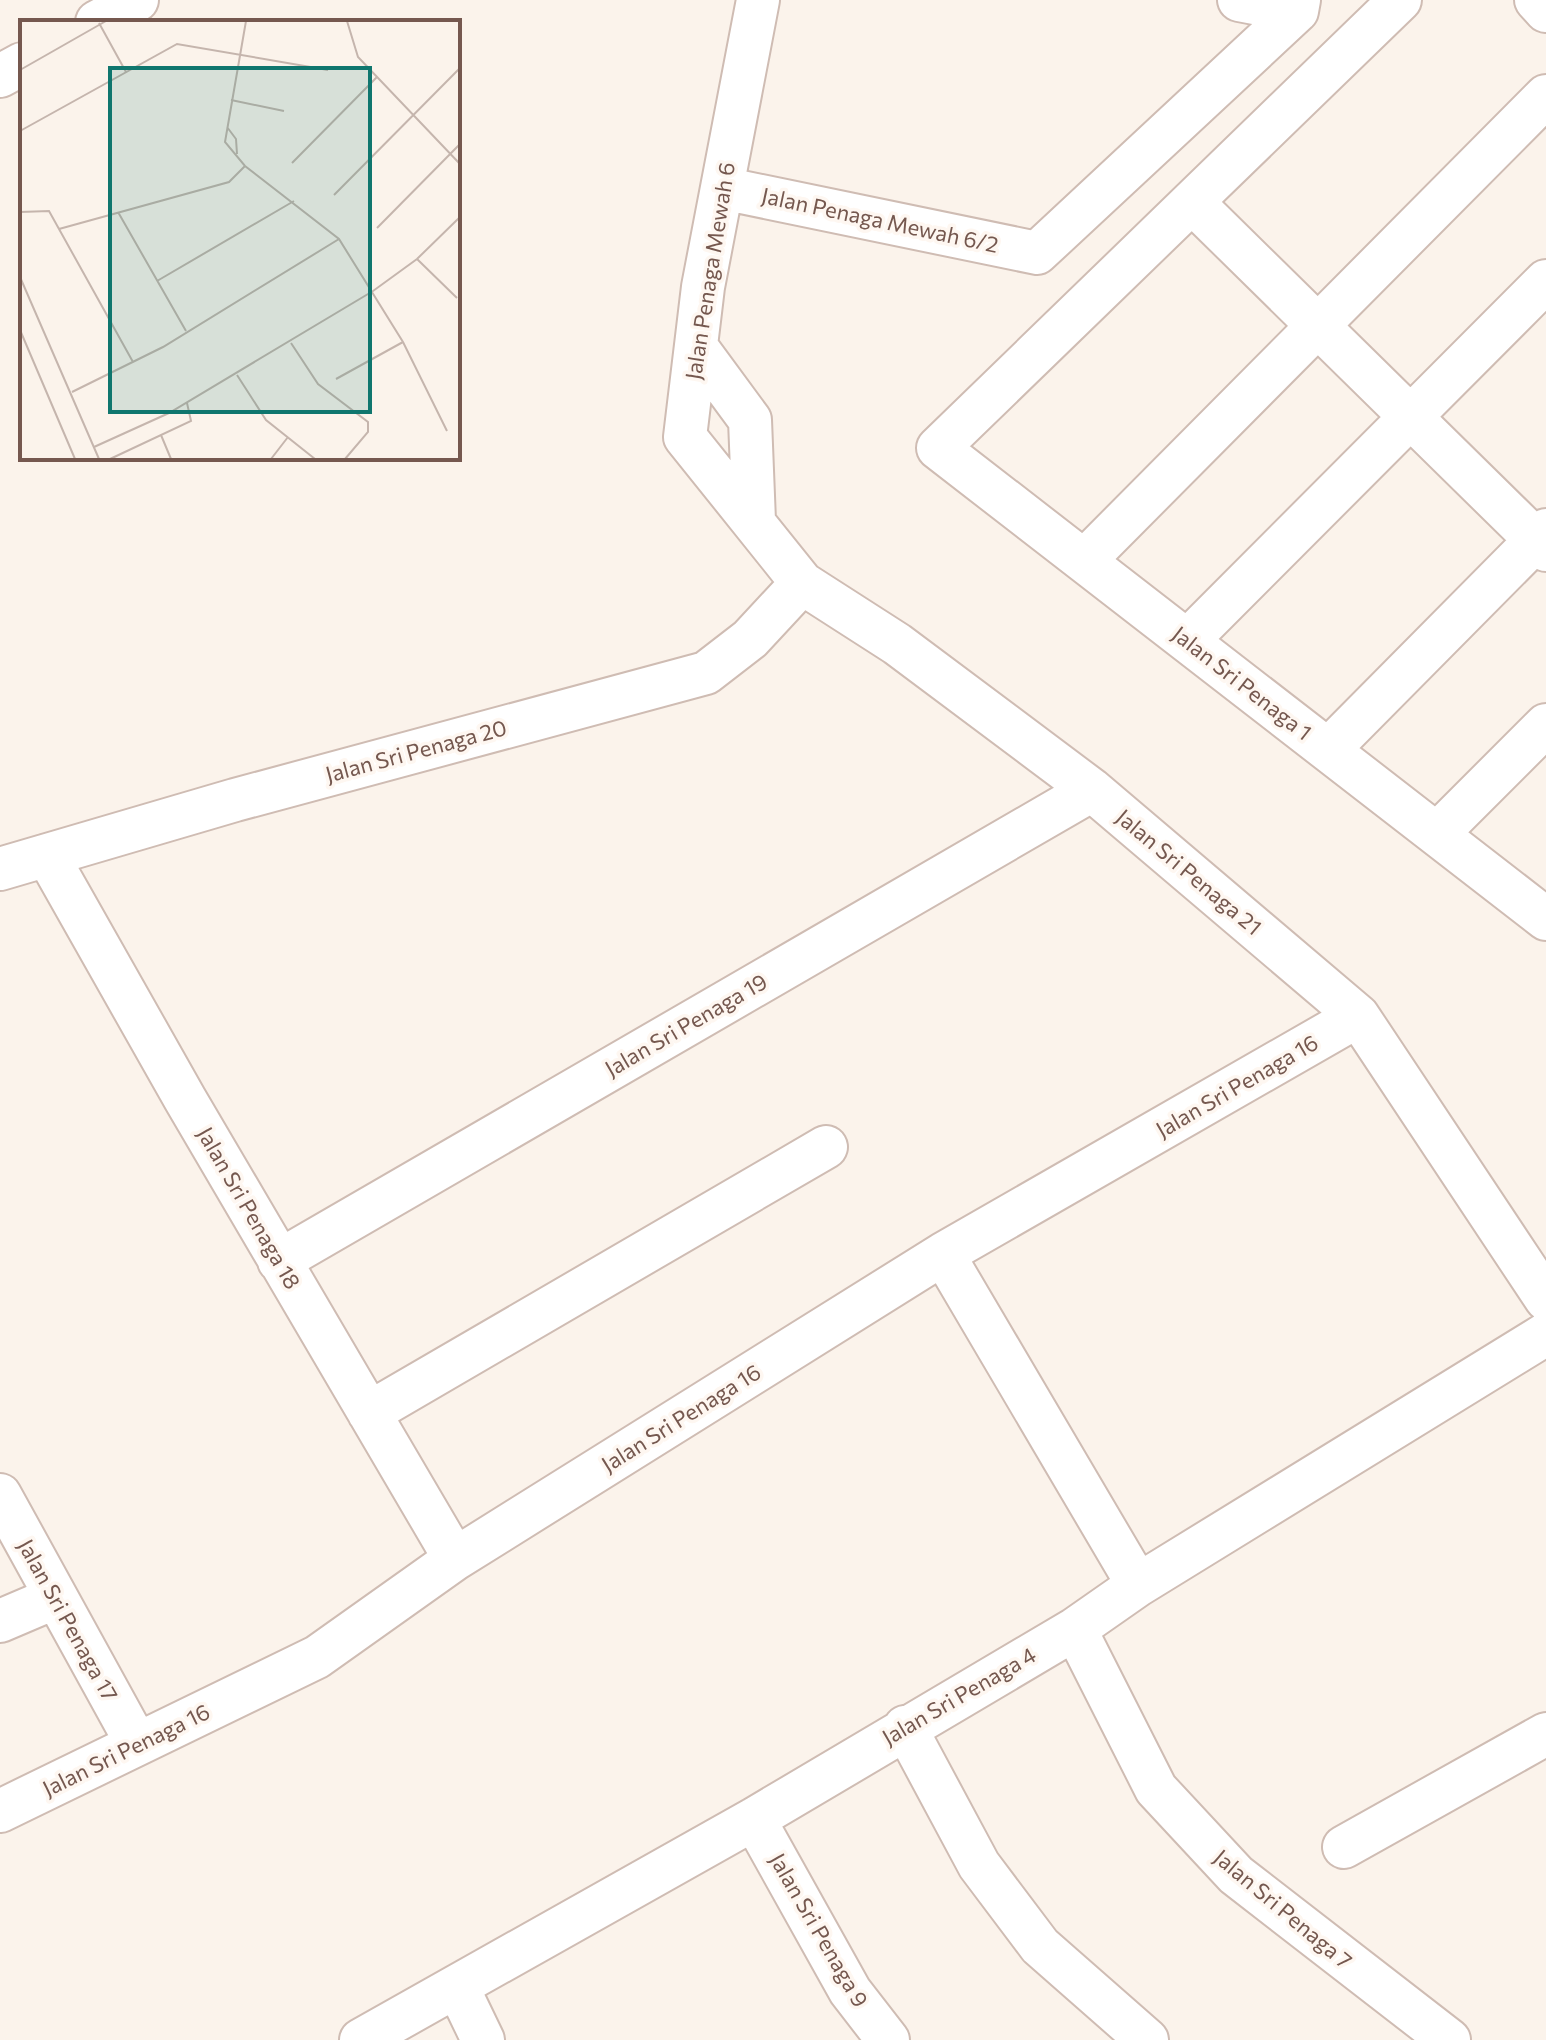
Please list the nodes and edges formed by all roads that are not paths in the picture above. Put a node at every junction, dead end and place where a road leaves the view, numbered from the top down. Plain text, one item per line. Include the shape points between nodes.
1 (86, 0) edge
2 (137, 0) edge
3 (758, 0) edge
4 (1239, 0) edge
5 (1400, 0) edge
6 (1536, 0) edge
7 (1298, 5) edge
8 (1546, 11) edge
9 (97, 20) edge
10 (102, 20) edge
11 (20, 65) edge
12 (0, 76) edge
13 (1546, 96) edge
14 (722, 188) junction
15 (1192, 202) junction
16 (1546, 281) edge
17 (1317, 325) junction
18 (697, 348) junction
19 (1411, 417) junction
20 (754, 521) junction
21 (1543, 540) edge
22 (1084, 561) junction
23 (802, 583) junction
24 (1187, 641) junction
25 (1546, 725) edge
26 (1328, 750) junction
27 (1092, 790) junction
28 (1437, 834) junction
29 (47, 855) junction
30 (0, 869) edge
31 (1546, 919) edge
32 (1358, 1016) junction
33 (826, 1147) dead end
34 (943, 1254) junction
35 (279, 1261) junction
36 (1546, 1299) edge
37 (1546, 1334) edge
38 (369, 1413) junction
39 (0, 1495) edge
40 (455, 1559) junction
41 (1138, 1585) junction
42 (54, 1598) junction
43 (0, 1621) edge
44 (1075, 1629) junction
45 (905, 1727) junction
46 (1546, 1734) edge
47 (137, 1744) junction
48 (0, 1811) edge
49 (754, 1819) junction
50 (1344, 1847) dead end
51 (457, 1986) junction
52 (361, 2040) edge
53 (483, 2040) edge
54 (888, 2040) edge
55 (1147, 2040) edge
56 (1449, 2040) edge

1 - 9 street
2 - 10 street
3 - 14 street, Jalan Penaga Mewah 6
4 - 7 street
5 - 15 street
6 - 8 street
7 - 14 street, Jalan Penaga Mewah 6/2 via 1037,253
11 - 12 street
13 - 17 street
14 - 18 street, Jalan Penaga Mewah 6
15 - 17 street
15 - 22 street, Jalan Sri Penaga 1 via 938,448
16 - 19 street
17 - 19 street
17 - 22 street
18 - 20 street via 750,420
18 - 20 street, Jalan Penaga Mewah 6 via 685,437
19 - 21 street
19 - 24 street
20 - 23 street, Jalan Sri Penaga 21
21 - 26 street
22 - 24 street, Jalan Sri Penaga 1
23 - 27 street, Jalan Sri Penaga 21 via 897,644
23 - 29 street, Jalan Sri Penaga 20 via 750,639 706,673
24 - 26 street, Jalan Sri Penaga 1
25 - 28 street
26 - 28 street, Jalan Sri Penaga 1
27 - 32 street, Jalan Sri Penaga 21
27 - 35 street, Jalan Sri Penaga 19
28 - 31 street, Jalan Sri Penaga 1
29 - 30 street, Jalan Sri Penaga 20
29 - 35 street, Jalan Sri Penaga 18
32 - 34 street, Jalan Sri Penaga 16
32 - 36 street, Jalan Sri Penaga 21
33 - 38 street
34 - 40 street, Jalan Sri Penaga 16
34 - 41 street
35 - 38 street, Jalan Sri Penaga 18
37 - 41 street, Jalan Sri Penaga 4
38 - 40 street, Jalan Sri Penaga 18
39 - 42 street, Jalan Sri Penaga 17
40 - 47 street, Jalan Sri Penaga 16 via 317,1657
41 - 44 street, Jalan Sri Penaga 4
42 - 43 street
42 - 47 street, Jalan Sri Penaga 17
44 - 45 street, Jalan Sri Penaga 4
44 - 56 street, Jalan Sri Penaga 7 via 1156,1789 1236,1875
45 - 49 street, Jalan Sri Penaga 4
45 - 55 street via 979,1865 1040,1946
46 - 50 street
47 - 48 street, Jalan Sri Penaga 16
49 - 51 street, Jalan Sri Penaga 4
49 - 54 street, Jalan Sri Penaga 9 via 850,1991
51 - 52 street, Jalan Sri Penaga 4
51 - 53 street

